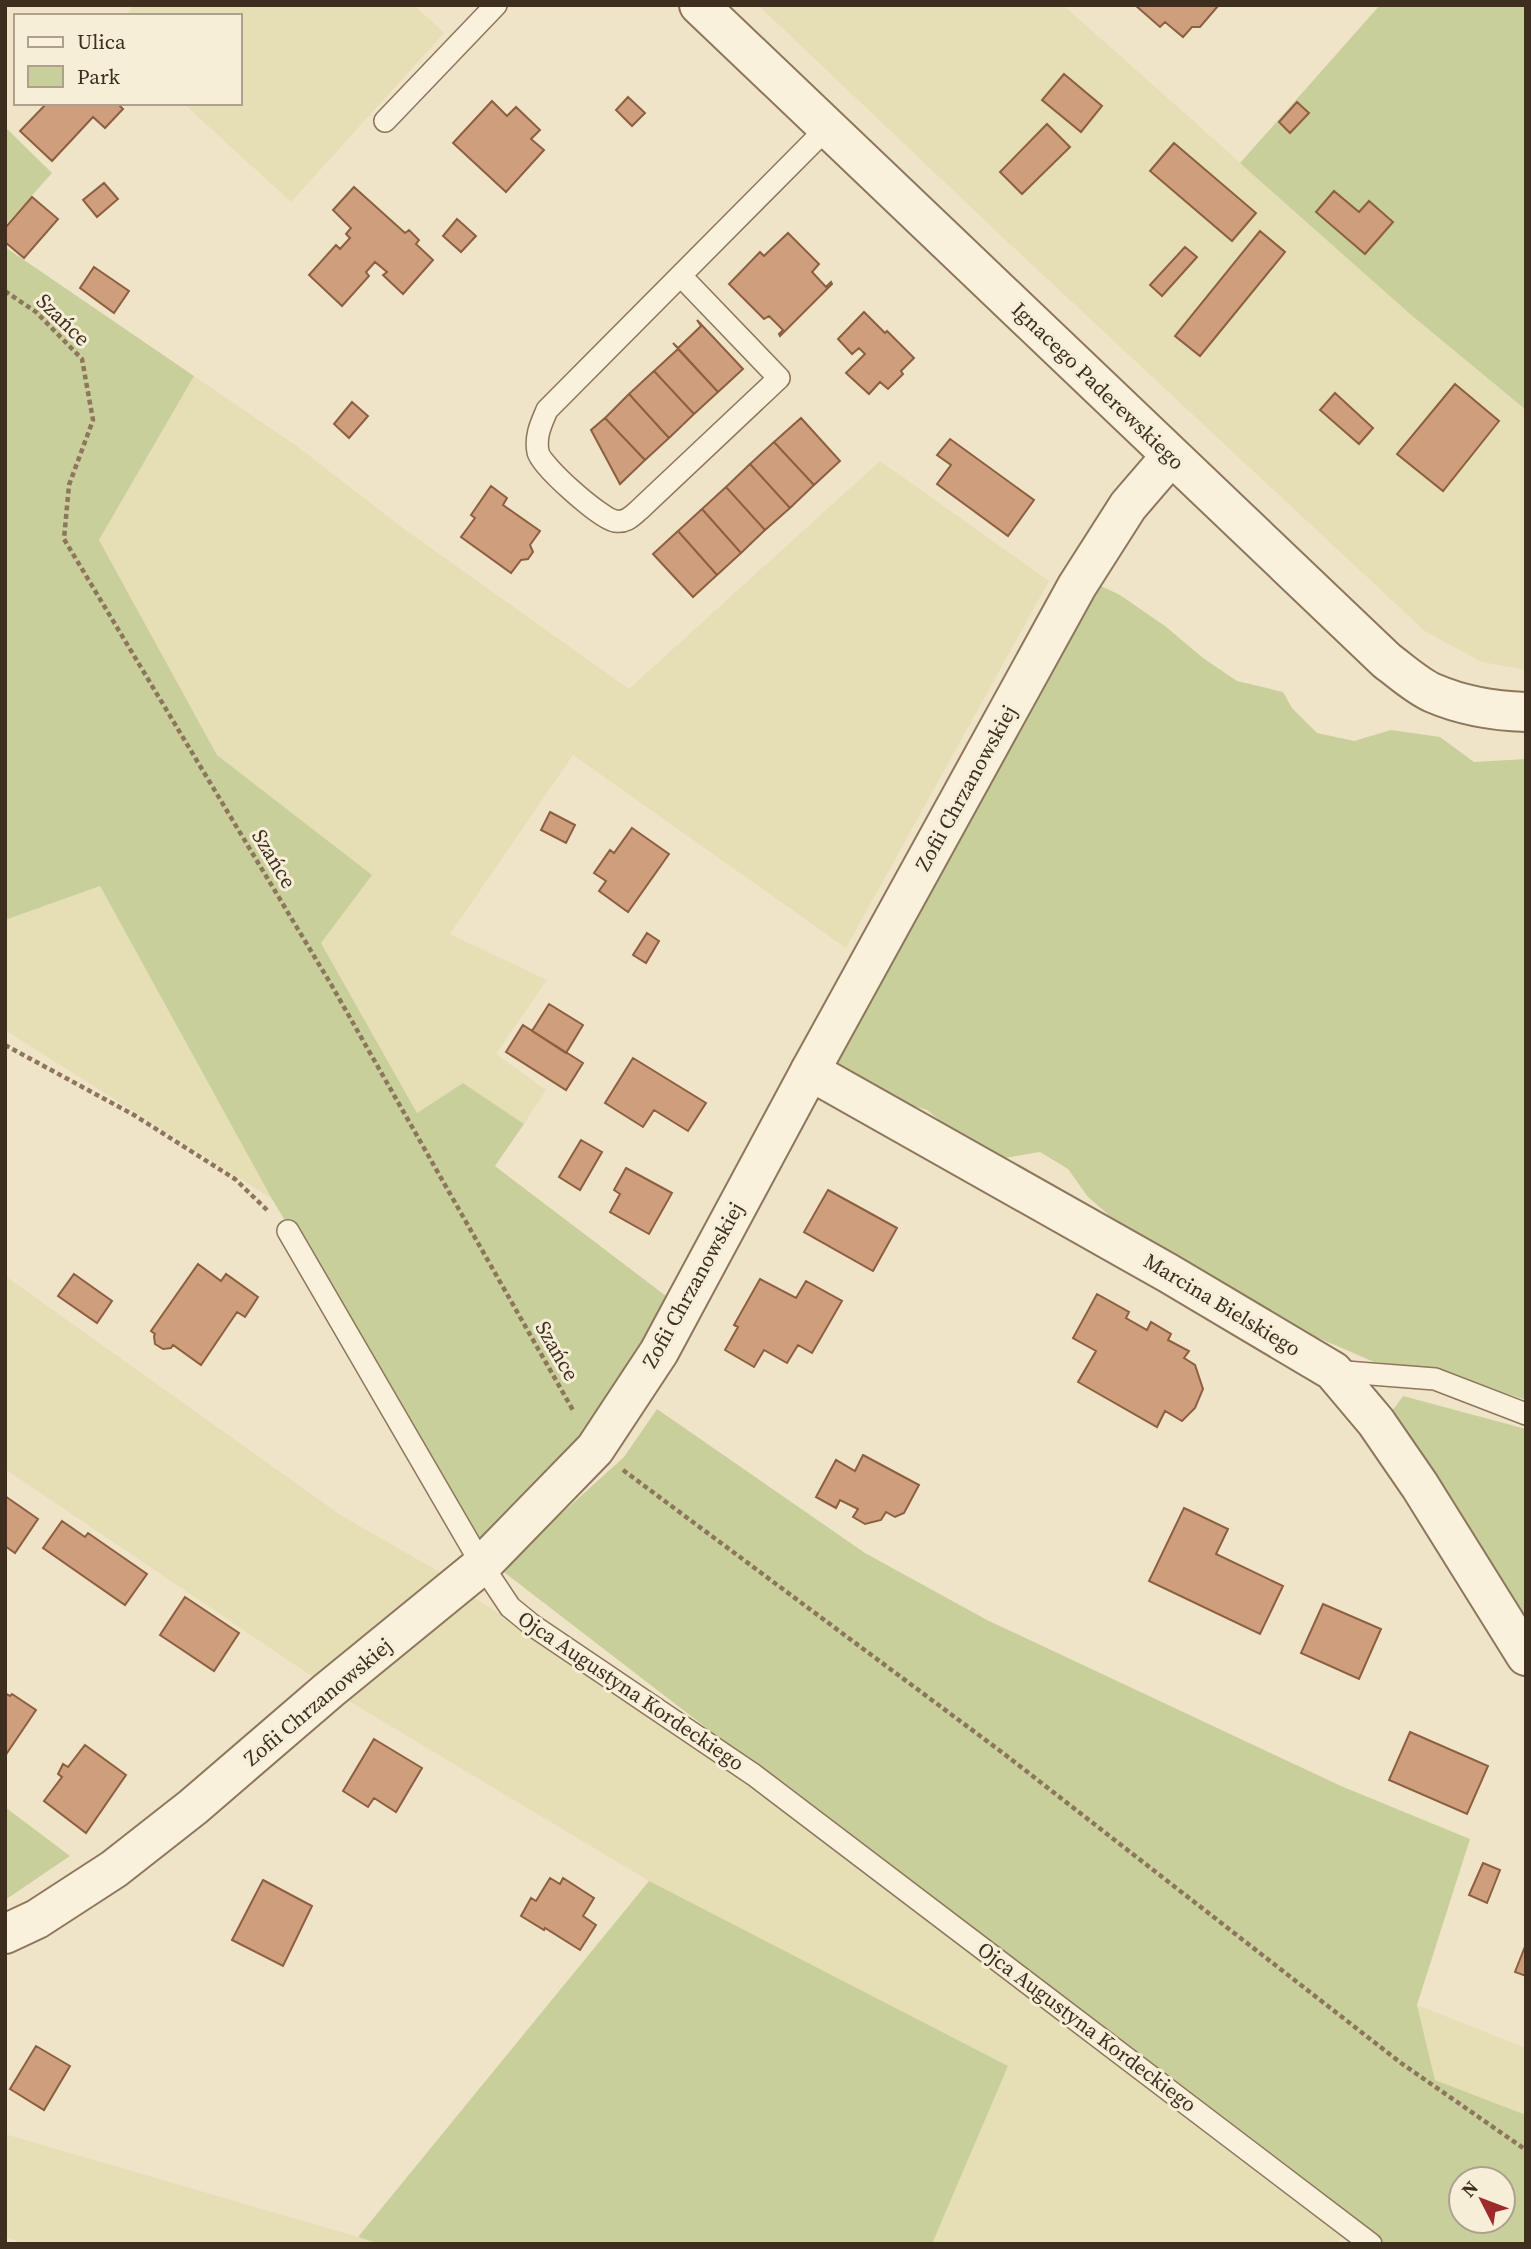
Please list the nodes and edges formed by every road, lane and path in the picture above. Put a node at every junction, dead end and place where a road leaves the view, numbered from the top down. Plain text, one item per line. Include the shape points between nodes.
1 (496, 5) edge
2 (699, 5) edge
3 (385, 121) dead end
4 (827, 128) junction
5 (681, 276) junction
6 (5, 291) edge
7 (1171, 456) junction
8 (1526, 712) edge
9 (5, 1045) edge
10 (810, 1071) junction
11 (288, 1231) joint
12 (1332, 1371) junction
13 (1526, 1415) edge
14 (595, 1449) junction
15 (482, 1565) junction
16 (1526, 1656) edge
17 (5, 1934) edge
18 (1526, 2150) edge
19 (1371, 2244) edge

1 - 3 lane
2 - 4 street, Ignacego Paderewskiego
4 - 5 lane
4 - 7 street, Ignacego Paderewskiego
5 - 5 lane via 547,410 537,433 538,455 548,468 614,521 634,515 779,377
6 - 14 path, Szańce via 36,312 82,359 93,420 69,485 64,539 332,986
7 - 8 street, Ignacego Paderewskiego via 1387,661 1431,692 1470,706
7 - 10 street, Zofii Chrzanowskiej via 1128,506 1077,586
9 - 11 path via 134,1115 235,1179
10 - 12 street, Marcina Bielskiego
10 - 14 street, Zofii Chrzanowskiej via 659,1352
11 - 15 lane, Ojca Augustyna Kordeckiego
12 - 13 lane via 1435,1379
12 - 16 street, Marcina Bielskiego via 1376,1422 1420,1486
14 - 15 street, Zofii Chrzanowskiej
14 - 18 path via 1003,1753 1401,2063
15 - 17 street, Zofii Chrzanowskiej via 144,1846 37,1919
15 - 19 lane, Ojca Augustyna Kordeckiego via 510,1607 532,1625 754,1775

